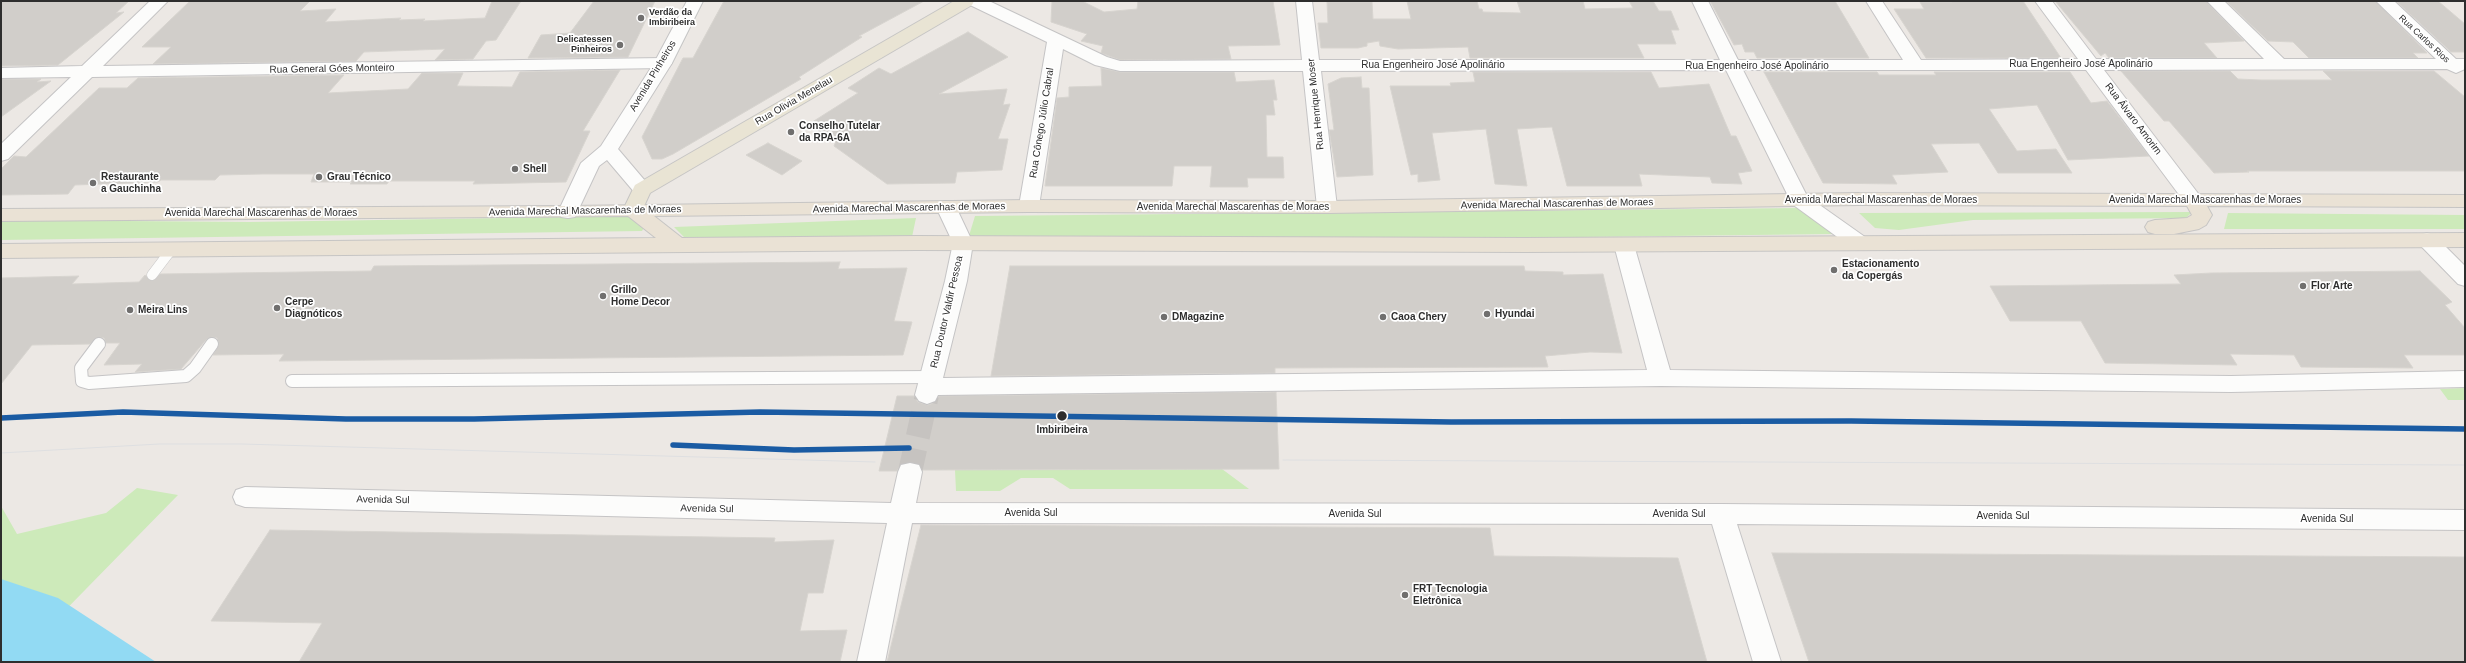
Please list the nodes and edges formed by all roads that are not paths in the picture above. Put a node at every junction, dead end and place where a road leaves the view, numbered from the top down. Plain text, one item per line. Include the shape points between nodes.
1 (160, 1) edge
2 (695, 1) edge
3 (966, 1) edge
4 (976, 1) edge
5 (1304, 1) edge
6 (1700, 1) edge
7 (1874, 1) edge
8 (2043, 1) edge
9 (2215, 1) edge
10 (2384, 1) edge
11 (1056, 40) junction
12 (663, 63) junction
13 (1312, 64) junction
14 (1915, 64) junction
15 (2092, 64) junction
16 (2279, 64) junction
17 (2458, 64) edge
18 (1732, 66) junction
19 (1, 73) edge
20 (84, 73) junction
21 (2465, 75) edge
22 (608, 150) junction
23 (1, 155) edge
24 (642, 189) junction
25 (1799, 200) junction
26 (2193, 200) junction
27 (2465, 200) edge
28 (1029, 206) junction
29 (946, 207) junction
30 (1327, 208) junction
31 (633, 210) junction
32 (568, 212) junction
33 (1, 215) edge
34 (2428, 240) junction
35 (2465, 240) edge
36 (1858, 242) junction
37 (1940, 242) junction
38 (963, 244) junction
39 (1624, 244) junction
40 (679, 246) junction
41 (171, 250) junction
42 (1, 251) edge
43 (152, 275) dead end
44 (2465, 279) edge
45 (99, 344) dead end
46 (212, 344) dead end
47 (1660, 378) junction
48 (2465, 379) edge
49 (292, 382) dead end
50 (930, 386) junction
51 (910, 472) tunnel mouth
52 (245, 497) dead end
53 (901, 513) junction
54 (1721, 514) junction
55 (2465, 520) edge
56 (871, 662) edge
57 (1767, 662) edge

1 - 20 street
2 - 12 street, Avenida Pinheiros
3 - 24 main road, Rua Olivia Menelau
4 - 11 street, Rua Engenheiro José Apolinário
5 - 13 street, Rua Henrique Moser
6 - 18 street
7 - 14 street
8 - 15 street, Rua Álvaro Amorim
9 - 16 street
10 - 17 street, Rua Carlos Rios
11 - 13 street, Rua Engenheiro José Apolinário via 1101,61 1120,66
11 - 28 street, Rua Cônego Júlio Cabral
12 - 20 street, Rua General Góes Monteiro
12 - 22 street, Avenida Pinheiros
13 - 18 street, Rua Engenheiro José Apolinário
13 - 30 street, Rua Henrique Moser
14 - 15 street, Rua Engenheiro José Apolinário
14 - 18 street, Rua Engenheiro José Apolinário
15 - 16 street, Rua Engenheiro José Apolinário
15 - 26 street, Rua Álvaro Amorim
16 - 17 street, Rua Engenheiro José Apolinário
17 - 21 street, Rua Carlos Rios
18 - 25 street
19 - 20 street, Rua General Góes Monteiro
20 - 23 street
22 - 24 street
22 - 32 street, Avenida Pinheiros via 592,164
24 - 31 main road
25 - 26 highway, Avenida Marechal Mascarenhas de Moraes
25 - 30 highway, Avenida Marechal Mascarenhas de Moraes
25 - 36 street
26 - 27 highway, Avenida Marechal Mascarenhas de Moraes
26 - 37 highway via 2202,215 2199,220 2174,227 2029,227
28 - 29 highway, Avenida Marechal Mascarenhas de Moraes
28 - 30 highway, Avenida Marechal Mascarenhas de Moraes
29 - 31 highway, Avenida Marechal Mascarenhas de Moraes
29 - 38 street, Rua Doutor Valdir Pessoa
31 - 32 highway, Avenida Marechal Mascarenhas de Moraes
31 - 40 highway
32 - 33 highway, Avenida Marechal Mascarenhas de Moraes
34 - 35 highway
34 - 37 highway
34 - 44 street
36 - 37 highway
36 - 39 highway
38 - 39 highway
38 - 40 highway
38 - 50 street, Rua Doutor Valdir Pessoa
39 - 47 street
40 - 41 highway
41 - 42 highway
41 - 43 lane
45 - 46 lane via 81,368 82,381 89,383 186,376
47 - 48 street via 2231,384
47 - 50 street
49 - 50 lane
51 - 53 street
52 - 53 street, Avenida Sul
53 - 54 street, Avenida Sul
53 - 56 street
54 - 55 street, Avenida Sul
54 - 57 street

